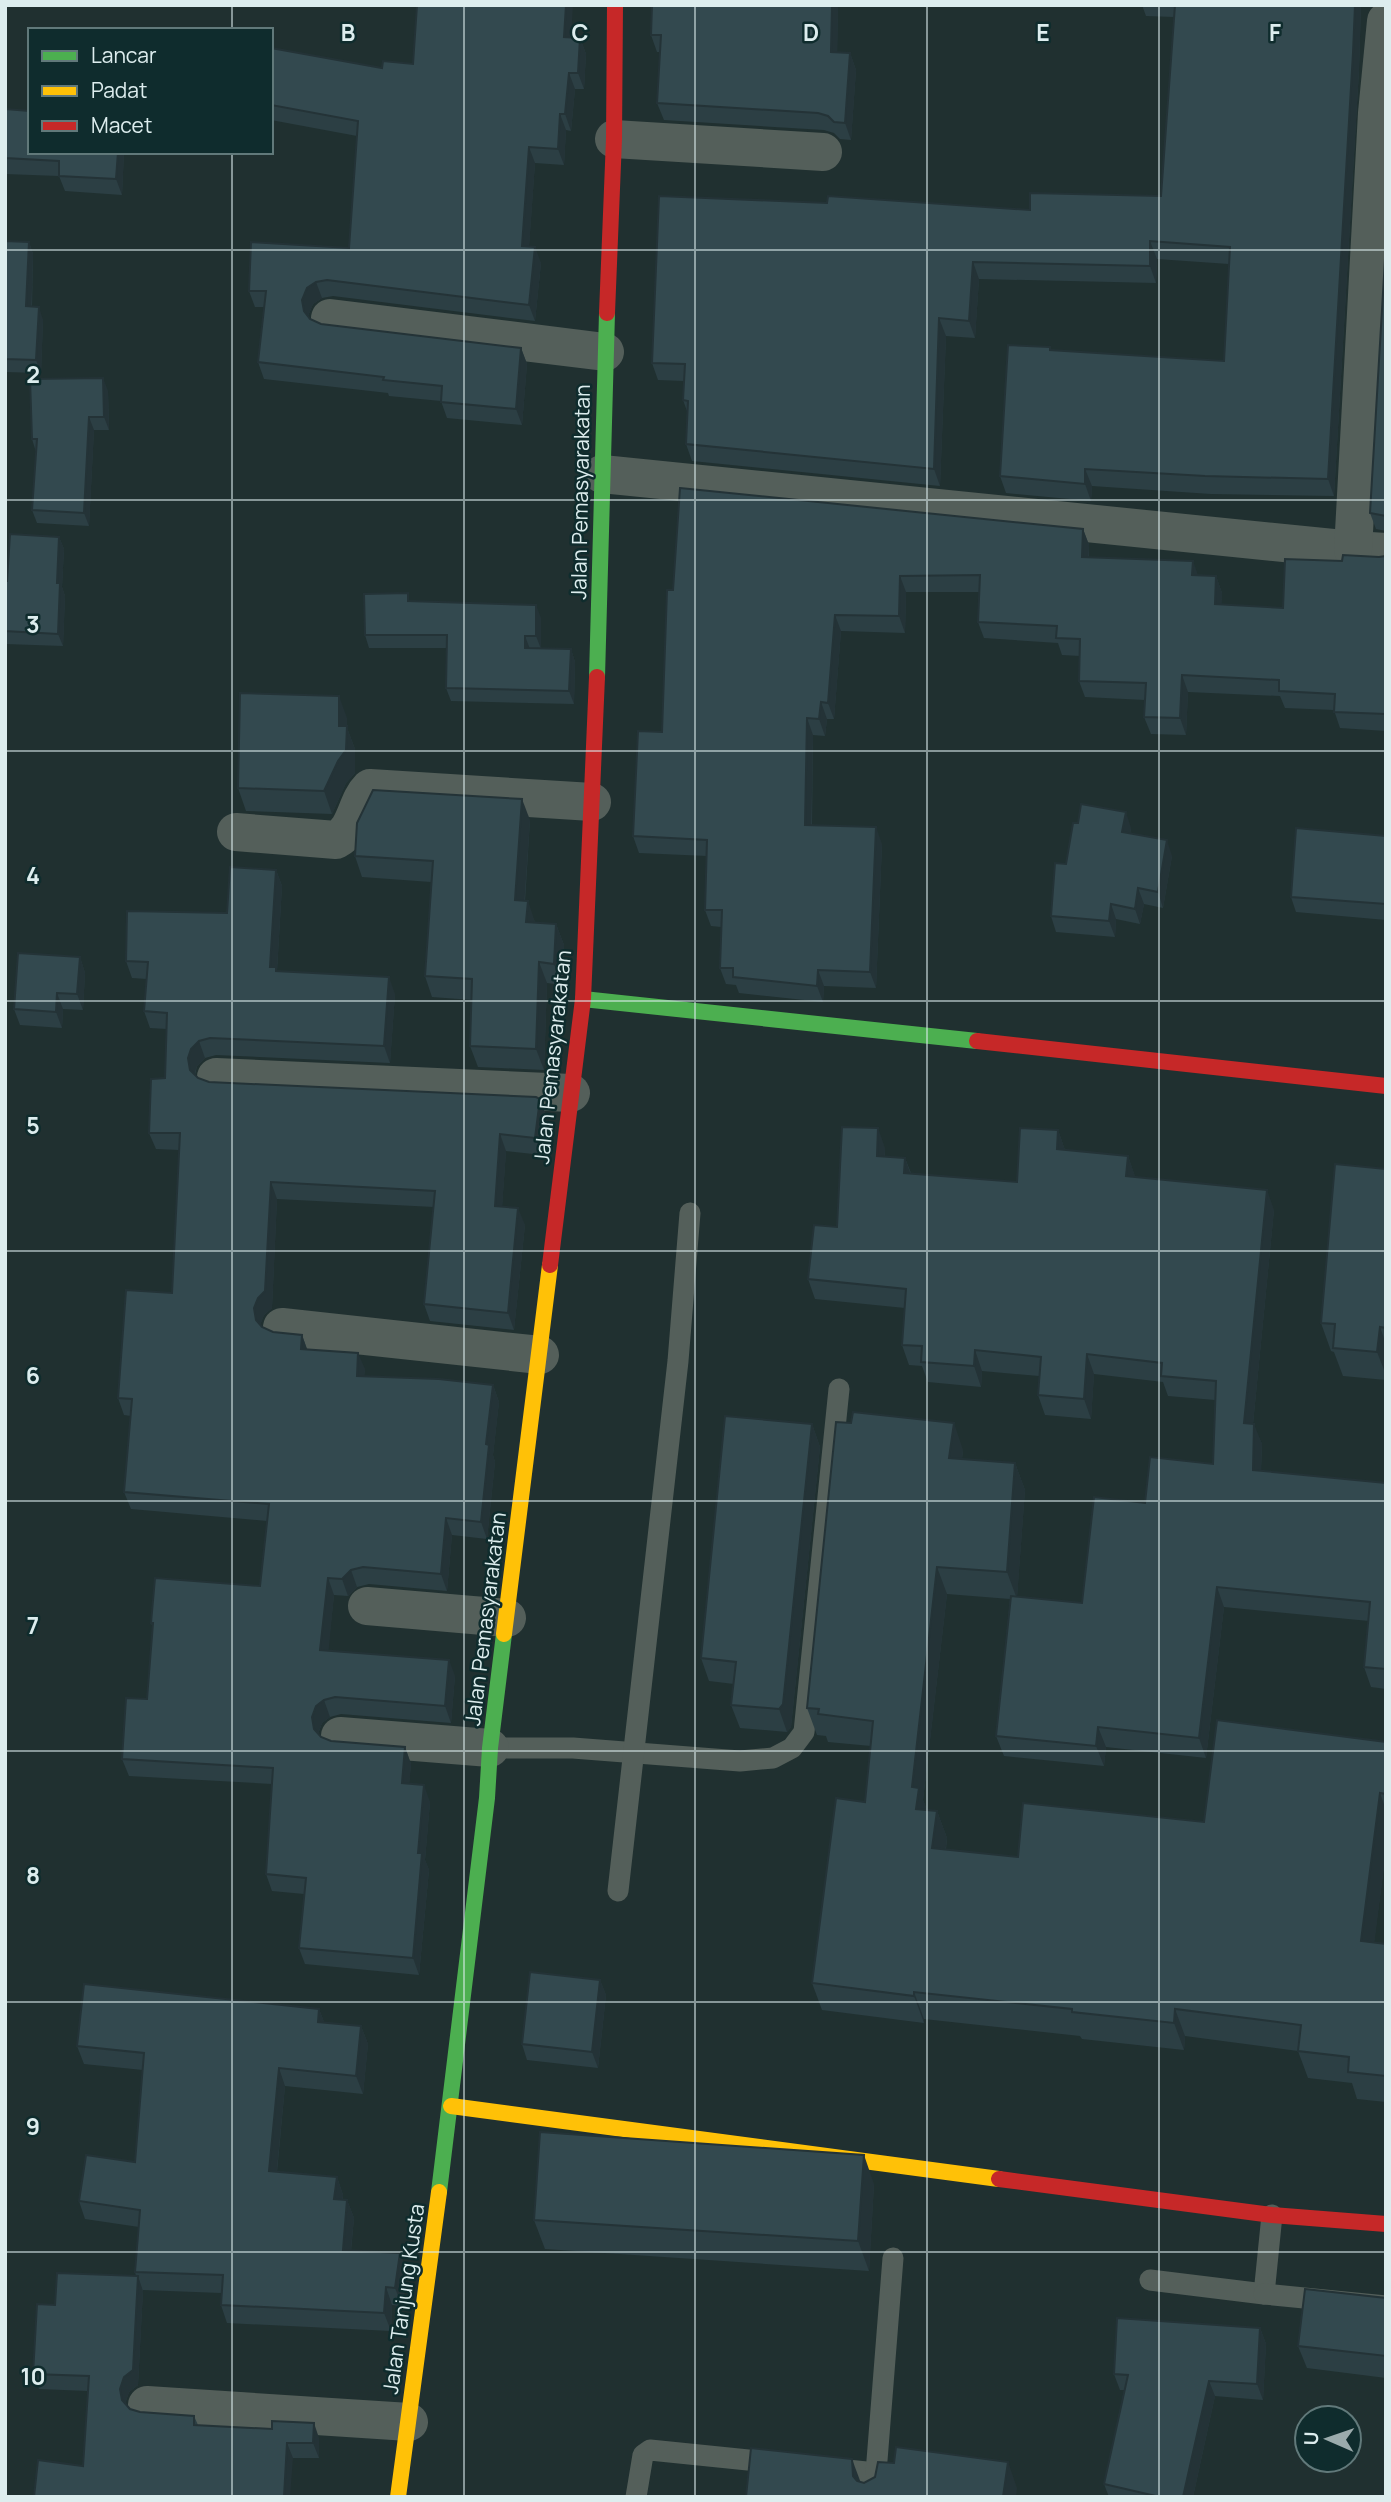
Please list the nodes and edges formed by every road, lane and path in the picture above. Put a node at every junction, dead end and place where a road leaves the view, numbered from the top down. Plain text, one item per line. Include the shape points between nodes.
1 (615, 5) edge
2 (1386, 21) edge
3 (614, 139) junction
4 (823, 152) dead end
5 (330, 318) dead end
6 (605, 352) junction
7 (603, 474) junction
8 (1370, 551) edge
9 (592, 802) junction
10 (236, 832) dead end
11 (583, 999) junction
12 (216, 1077) dead end
13 (1386, 1086) edge
14 (571, 1093) junction
15 (690, 1213) dead end
16 (282, 1327) dead end
17 (540, 1355) junction
18 (839, 1389) dead end
19 (367, 1606) dead end
20 (507, 1618) junction
21 (340, 1736) dead end
22 (490, 1748) junction
23 (632, 1752) junction
24 (618, 1891) dead end
25 (451, 2106) junction
26 (1272, 2214) junction
27 (1386, 2224) edge
28 (893, 2258) dead end
29 (1150, 2280) dead end
30 (1264, 2294) junction
31 (1386, 2306) edge
32 (147, 2405) dead end
33 (409, 2422) junction
34 (876, 2473) junction
35 (398, 2497) edge
36 (636, 2497) edge
37 (874, 2497) edge

1 - 3 street, Jalan Pemasyarakatan
2 - 8 street via 1376,126
3 - 4 street
3 - 6 street, Jalan Pemasyarakatan
5 - 6 street
6 - 7 street, Jalan Pemasyarakatan
7 - 8 street
7 - 9 street, Jalan Pemasyarakatan
9 - 10 street via 370,788 351,826 336,840
9 - 11 street, Jalan Pemasyarakatan
11 - 13 street
11 - 14 street, Jalan Pemasyarakatan
12 - 14 street
14 - 17 street, Jalan Pemasyarakatan
15 - 23 lane via 678,1361
16 - 17 street
17 - 20 street, Jalan Pemasyarakatan
18 - 23 lane via 804,1732 792,1748 773,1758 740,1761
19 - 20 street
20 - 22 street, Jalan Pemasyarakatan
21 - 22 street
22 - 23 lane
22 - 25 street, Jalan Pemasyarakatan
23 - 24 lane
25 - 26 street
25 - 33 street, Jalan Tanjung Kusta
26 - 27 street
26 - 30 lane
28 - 34 lane
29 - 30 lane
30 - 31 lane
32 - 33 street
33 - 35 street, Jalan Tanjung Kusta
34 - 36 lane via 650,2450 643,2455
34 - 37 lane

